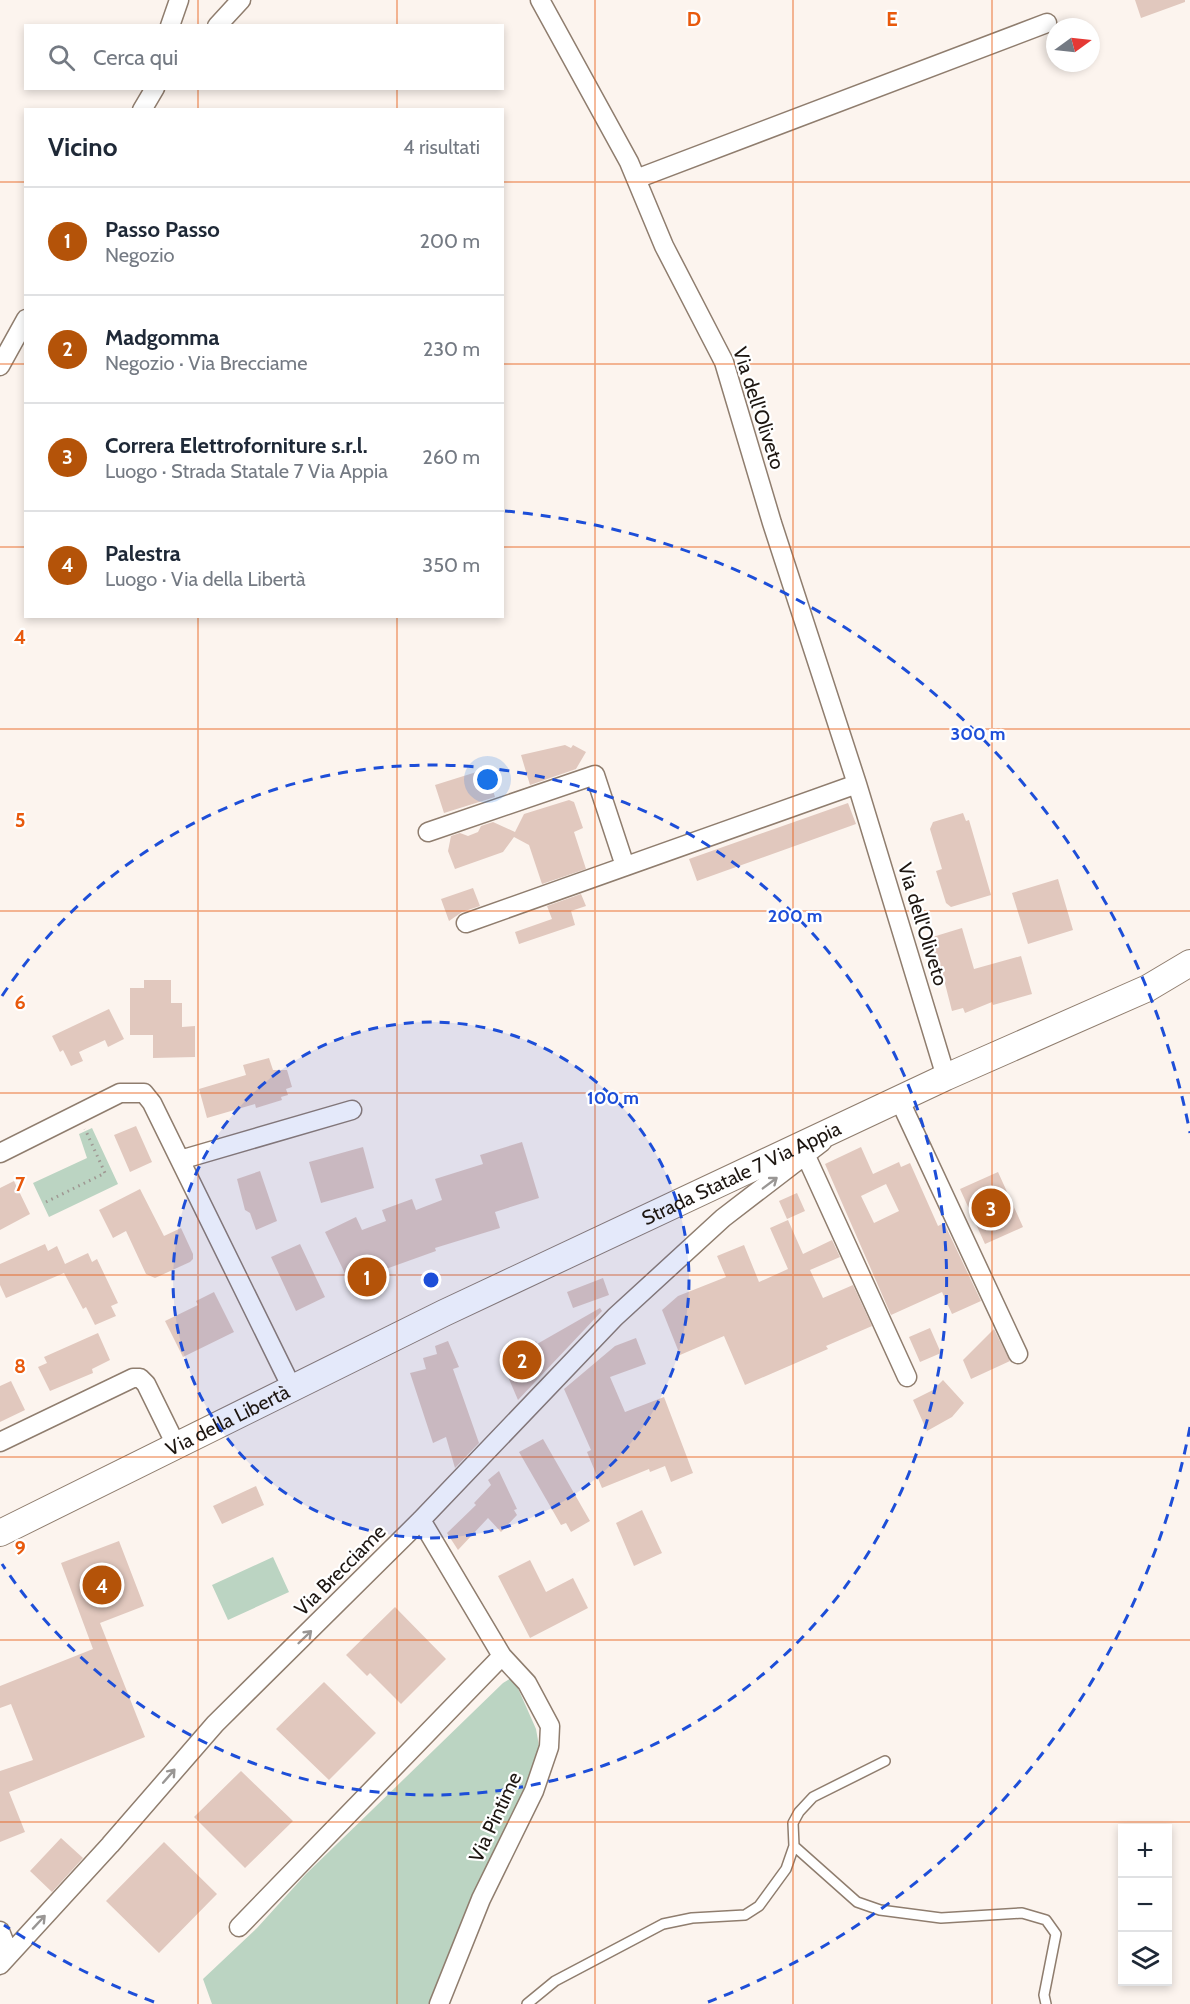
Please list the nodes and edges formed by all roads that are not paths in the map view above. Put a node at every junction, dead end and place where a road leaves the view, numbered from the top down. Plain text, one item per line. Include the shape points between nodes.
1 (179, 0) edge
2 (241, 0) edge
3 (540, 0) edge
4 (1046, 23) edge
5 (172, 24) edge
6 (219, 24) edge
7 (154, 90) edge
8 (143, 108) edge
9 (636, 179) junction
10 (24, 323) edge
11 (0, 366) edge
12 (857, 784) junction
13 (428, 832) dead end
14 (626, 866) junction
15 (466, 922) dead end
16 (1190, 963) edge
17 (946, 1077) junction
18 (899, 1099) junction
19 (352, 1110) dead end
20 (834, 1131) junction
21 (0, 1153) edge
22 (806, 1156) junction
23 (180, 1160) junction
24 (707, 1188) junction
25 (723, 1218) junction
26 (1018, 1354) dead end
27 (907, 1377) dead end
28 (292, 1388) junction
29 (0, 1442) edge
30 (176, 1445) junction
31 (421, 1520) junction
32 (0, 1533) edge
33 (502, 1656) junction
34 (885, 1761) dead end
35 (794, 1846) junction
36 (239, 1927) dead end
37 (0, 1931) edge
38 (5, 1959) edge
39 (439, 2004) edge
40 (527, 2004) edge
41 (1046, 2004) edge

1 - 5 street
2 - 6 street
3 - 9 street, Via dell'Oliveto
4 - 9 street
7 - 8 street
9 - 12 street, Via dell'Oliveto via 664,246 724,362 775,534
10 - 11 street
12 - 14 street
12 - 17 street, Via dell'Oliveto
13 - 14 street via 595,775
14 - 15 street
16 - 17 main road, Strada Statale 7 Via Appia via 1148,988
17 - 18 main road, Strada Statale 7 Via Appia
18 - 20 main road, Strada Statale 7 Via Appia
18 - 26 street
19 - 23 street
20 - 22 street, Via Brecciame
20 - 24 main road, Strada Statale 7 Via Appia
21 - 23 street, Via della Libertà via 120,1093 144,1093
25 -> 22 street, Via Brecciame
22 - 27 street
23 - 28 street, Via della Libertà
24 - 25 street via 727,1200 728,1210
24 - 28 main road, Strada Statale 7 Via Appia
25 - 31 street, Via Brecciame via 615,1317
28 - 30 main road, Via della Libertà
29 - 30 street via 140,1378
30 - 32 main road, Via della Libertà
31 - 33 street, Via Pintime
38 -> 31 street, Via Brecciame via 215,1724
33 - 36 street
33 - 39 street, Via Pintime via 527,1683 550,1726 549,1747 534,1791 481,1899
34 - 35 lane via 813,1797 793,1823
35 - 40 lane via 786,1869 759,1906 745,1915 663,1924 555,1981
35 - 41 lane via 857,1902 880,1910 941,1918 1022,1913 1046,1920 1056,1934 1044,1995
37 - 38 street

